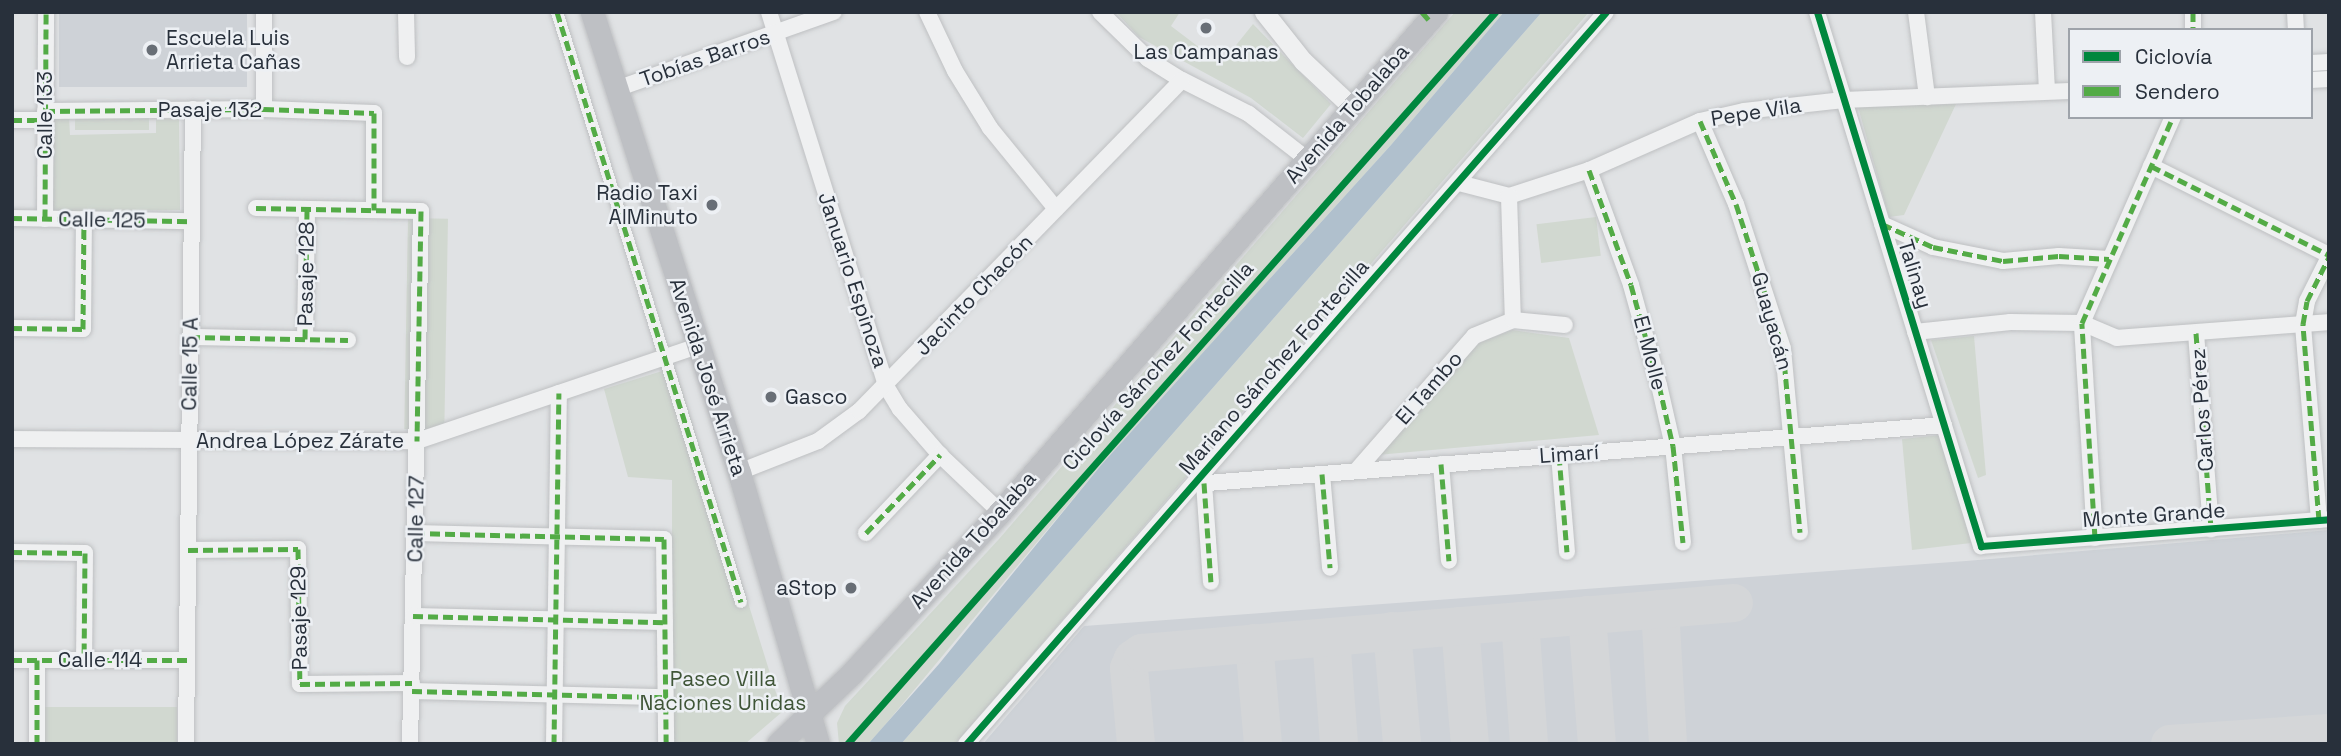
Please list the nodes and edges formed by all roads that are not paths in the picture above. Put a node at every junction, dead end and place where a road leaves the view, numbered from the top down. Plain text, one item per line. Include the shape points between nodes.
1 (46, 12) edge
2 (264, 12) edge
3 (406, 12) edge
4 (557, 12) edge
5 (592, 12) edge
6 (769, 12) edge
7 (834, 12) edge
8 (927, 12) edge
9 (1100, 12) edge
10 (1264, 12) edge
11 (1606, 12) edge
12 (1817, 12) edge
13 (1916, 12) edge
14 (2043, 12) edge
15 (1429, 15) edge
16 (775, 33) junction
17 (407, 57) dead end
18 (1182, 80) junction
19 (616, 89) junction
20 (2047, 91) junction
21 (2068, 91) edge
22 (1927, 97) junction
23 (1843, 100) junction
24 (1353, 108) junction
25 (192, 109) junction
26 (264, 109) junction
27 (45, 115) junction
28 (2172, 119) edge
29 (12, 120) edge
30 (1700, 121) junction
31 (1308, 160) junction
32 (2151, 166) junction
33 (1589, 170) junction
34 (1459, 183) junction
35 (1509, 196) junction
36 (256, 208) dead end
37 (307, 209) junction
38 (1056, 209) junction
39 (374, 210) junction
40 (421, 211) joint
41 (12, 218) edge
42 (44, 219) junction
43 (84, 219) junction
44 (192, 221) junction
45 (1882, 224) junction
46 (2329, 256) edge
47 (2109, 258) junction
48 (1513, 320) junction
49 (2329, 322) edge
50 (2081, 323) junction
51 (2303, 324) junction
52 (1565, 325) dead end
53 (12, 328) edge
54 (1915, 332) junction
55 (2196, 333) junction
56 (190, 337) junction
57 (305, 339) junction
58 (348, 340) dead end
59 (698, 346) junction
60 (663, 358) junction
61 (886, 386) junction
62 (559, 393) junction
63 (1944, 425) junction
64 (1792, 436) junction
65 (12, 439) edge
66 (189, 441) junction
67 (417, 441) junction
68 (1673, 446) junction
69 (1559, 455) junction
70 (940, 456) junction
71 (1441, 464) junction
72 (1356, 471) junction
73 (738, 472) junction
74 (1322, 474) junction
75 (1199, 483) junction
76 (1000, 512) junction
77 (2324, 520) edge
78 (2211, 528) junction
79 (1800, 532) dead end
80 (415, 533) junction
81 (866, 533) dead end
82 (557, 536) junction
83 (2095, 538) junction
84 (1683, 542) dead end
85 (1982, 546) joint
86 (188, 550) junction
87 (12, 552) edge
88 (1567, 552) dead end
89 (1449, 561) dead end
90 (1330, 568) dead end
91 (1211, 582) dead end
92 (740, 602) dead end
93 (413, 616) junction
94 (556, 619) junction
95 (665, 622) junction
96 (12, 660) edge
97 (37, 660) junction
98 (84, 660) junction
99 (187, 660) junction
100 (412, 687) junction
101 (555, 694) junction
102 (665, 697) junction
103 (810, 715) junction
104 (37, 744) edge
105 (186, 744) edge
106 (410, 744) edge
107 (554, 744) edge
108 (666, 744) edge
109 (778, 744) edge
110 (818, 744) edge
111 (966, 744) edge

1 - 27 street, Calle 133
2 - 26 street
3 - 17 street
4 - 60 street
5 - 19 main road, Avenida José Arrieta
6 - 16 street, Januario Espinoza
7 - 16 street, Tobías Barros
8 - 38 street via 977,108 1010,156
9 - 18 street via 1138,51
10 - 24 street via 1303,61
11 - 34 street, Mariano Sánchez Fontecilla
12 - 23 street, Talinay
13 - 22 street
14 - 20 street
15 - 24 main road, Avenida Tobalaba
16 - 19 street, Tobías Barros
16 - 61 street, Januario Espinoza
18 - 31 street via 1249,114
18 - 38 street, Jacinto Chacón
19 - 59 main road, Avenida José Arrieta
20 - 21 street, Pepe Vila
20 - 22 street, Pepe Vila
22 - 23 street, Pepe Vila
23 - 30 street, Pepe Vila via 1744,111
23 - 45 street, Talinay
24 - 31 main road, Avenida Tobalaba
25 - 26 street, Pasaje 132
25 - 27 street, Pasaje 132
25 - 44 street, Calle 15 A
26 - 39 street, Pasaje 132 via 374,113
27 - 29 street, Pasaje 132
27 - 42 street, Calle 133
28 - 32 street
30 - 33 street, Pepe Vila
30 - 64 street, Guayacán via 1733,195 1781,342
31 - 76 main road, Avenida Tobalaba
32 - 46 street
32 - 47 street
33 - 35 street, Pepe Vila
33 - 68 street, El Molle via 1637,305
34 - 35 street
34 - 75 street, Mariano Sánchez Fontecilla
35 - 48 street
36 - 37 street, Pasaje 128
37 - 39 street, Pasaje 128
37 - 57 street, Pasaje 128
38 - 61 street, Jacinto Chacón
39 - 40 street, Pasaje 128
40 - 67 street, Calle 127
41 - 42 street, Calle 125
42 - 43 street, Calle 125
43 - 44 street, Calle 125
43 - 53 street via 83,329
44 - 56 street, Calle 15 A
45 - 47 street via 1933,247 2003,261
45 - 54 street, Talinay
46 - 51 street via 2307,301
47 - 50 street
48 - 52 street, El Tambo
48 - 72 street, El Tambo via 1474,336
49 - 51 street
50 - 54 street via 2010,321
50 - 55 street via 2117,338
50 - 83 street
51 - 55 street
51 - 77 street
54 - 63 street, Talinay
55 - 78 street, Carlos Pérez
56 - 57 street, Pasaje 128
56 - 66 street, Calle 15 A
57 - 58 street, Pasaje 128
59 - 60 street, Andrea López Zárate
59 - 73 main road, Avenida José Arrieta
60 - 62 street, Andrea López Zárate
60 - 92 street
61 - 70 street, Januario Espinoza
61 - 73 street, Jacinto Chacón via 818,441
62 - 67 street, Andrea López Zárate
62 - 82 street
63 - 64 street, Limarí
63 - 85 street, Talinay
64 - 68 street, Limarí
64 - 79 street, Guayacán
65 - 66 street, Andrea López Zárate
66 - 67 street, Andrea López Zárate
66 - 86 street, Calle 15 A
67 - 80 street, Calle 127
68 - 69 street, Limarí
68 - 84 street, El Molle
69 - 71 street, Limarí
69 - 88 street
70 - 76 street, Januario Espinoza
70 - 81 street
71 - 72 street, Limarí
71 - 89 street
72 - 74 street, Limarí
73 - 103 main road, Avenida José Arrieta
74 - 75 street, Limarí
74 - 90 street
75 - 91 street
75 - 111 street, Mariano Sánchez Fontecilla
76 - 103 main road, Avenida Tobalaba
77 - 78 street, Monte Grande
78 - 83 street, Monte Grande
80 - 82 street
80 - 93 street, Calle 127
82 - 94 street
82 - 95 street via 664,539
83 - 85 street, Monte Grande
86 - 99 street, Calle 15 A
86 - 100 street, Pasaje 129 via 298,549 300,684
87 - 98 street via 85,553
93 - 94 street
93 - 100 street, Calle 127
94 - 95 street
94 - 101 street
95 - 102 street
96 - 97 street, Calle 114
97 - 98 street, Calle 114
97 - 104 street
98 - 99 street, Calle 114
99 - 105 street, Calle 15 A
100 - 101 street, Pasaje 129
100 - 106 street, Calle 127
101 - 102 street, Pasaje 129
101 - 107 street
102 - 108 street
103 - 109 main road, Avenida Tobalaba
103 - 110 main road, Avenida José Arrieta

